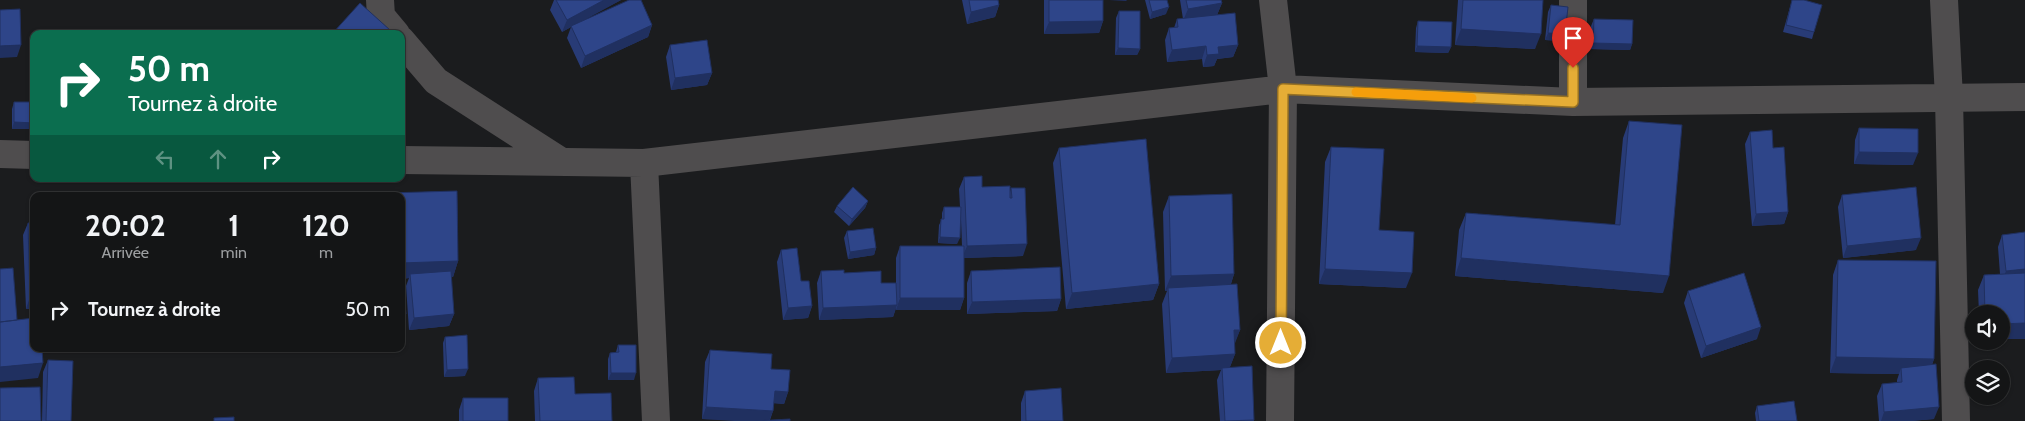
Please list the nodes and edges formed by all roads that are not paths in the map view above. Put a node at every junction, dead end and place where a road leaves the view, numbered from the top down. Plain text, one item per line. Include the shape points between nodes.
1 (380, 0) edge
2 (1273, 0) edge
3 (1573, 0) edge
4 (1944, 0) edge
5 (393, 30) edge
6 (405, 45) edge
7 (1283, 89) junction
8 (2025, 97) edge
9 (1949, 98) junction
10 (1573, 102) junction
11 (0, 154) edge
12 (30, 155) edge
13 (405, 160) edge
14 (562, 162) junction
15 (644, 163) junction
16 (656, 421) edge
17 (1280, 421) edge
18 (1956, 421) edge

1 - 5 street via 381,16
2 - 7 street
3 - 10 street
4 - 9 street
6 - 14 street via 436,81
7 - 10 street
7 - 15 street
7 - 17 street
8 - 9 street
9 - 10 street
9 - 18 street
11 - 12 street
13 - 14 street
14 - 15 street
15 - 16 street

